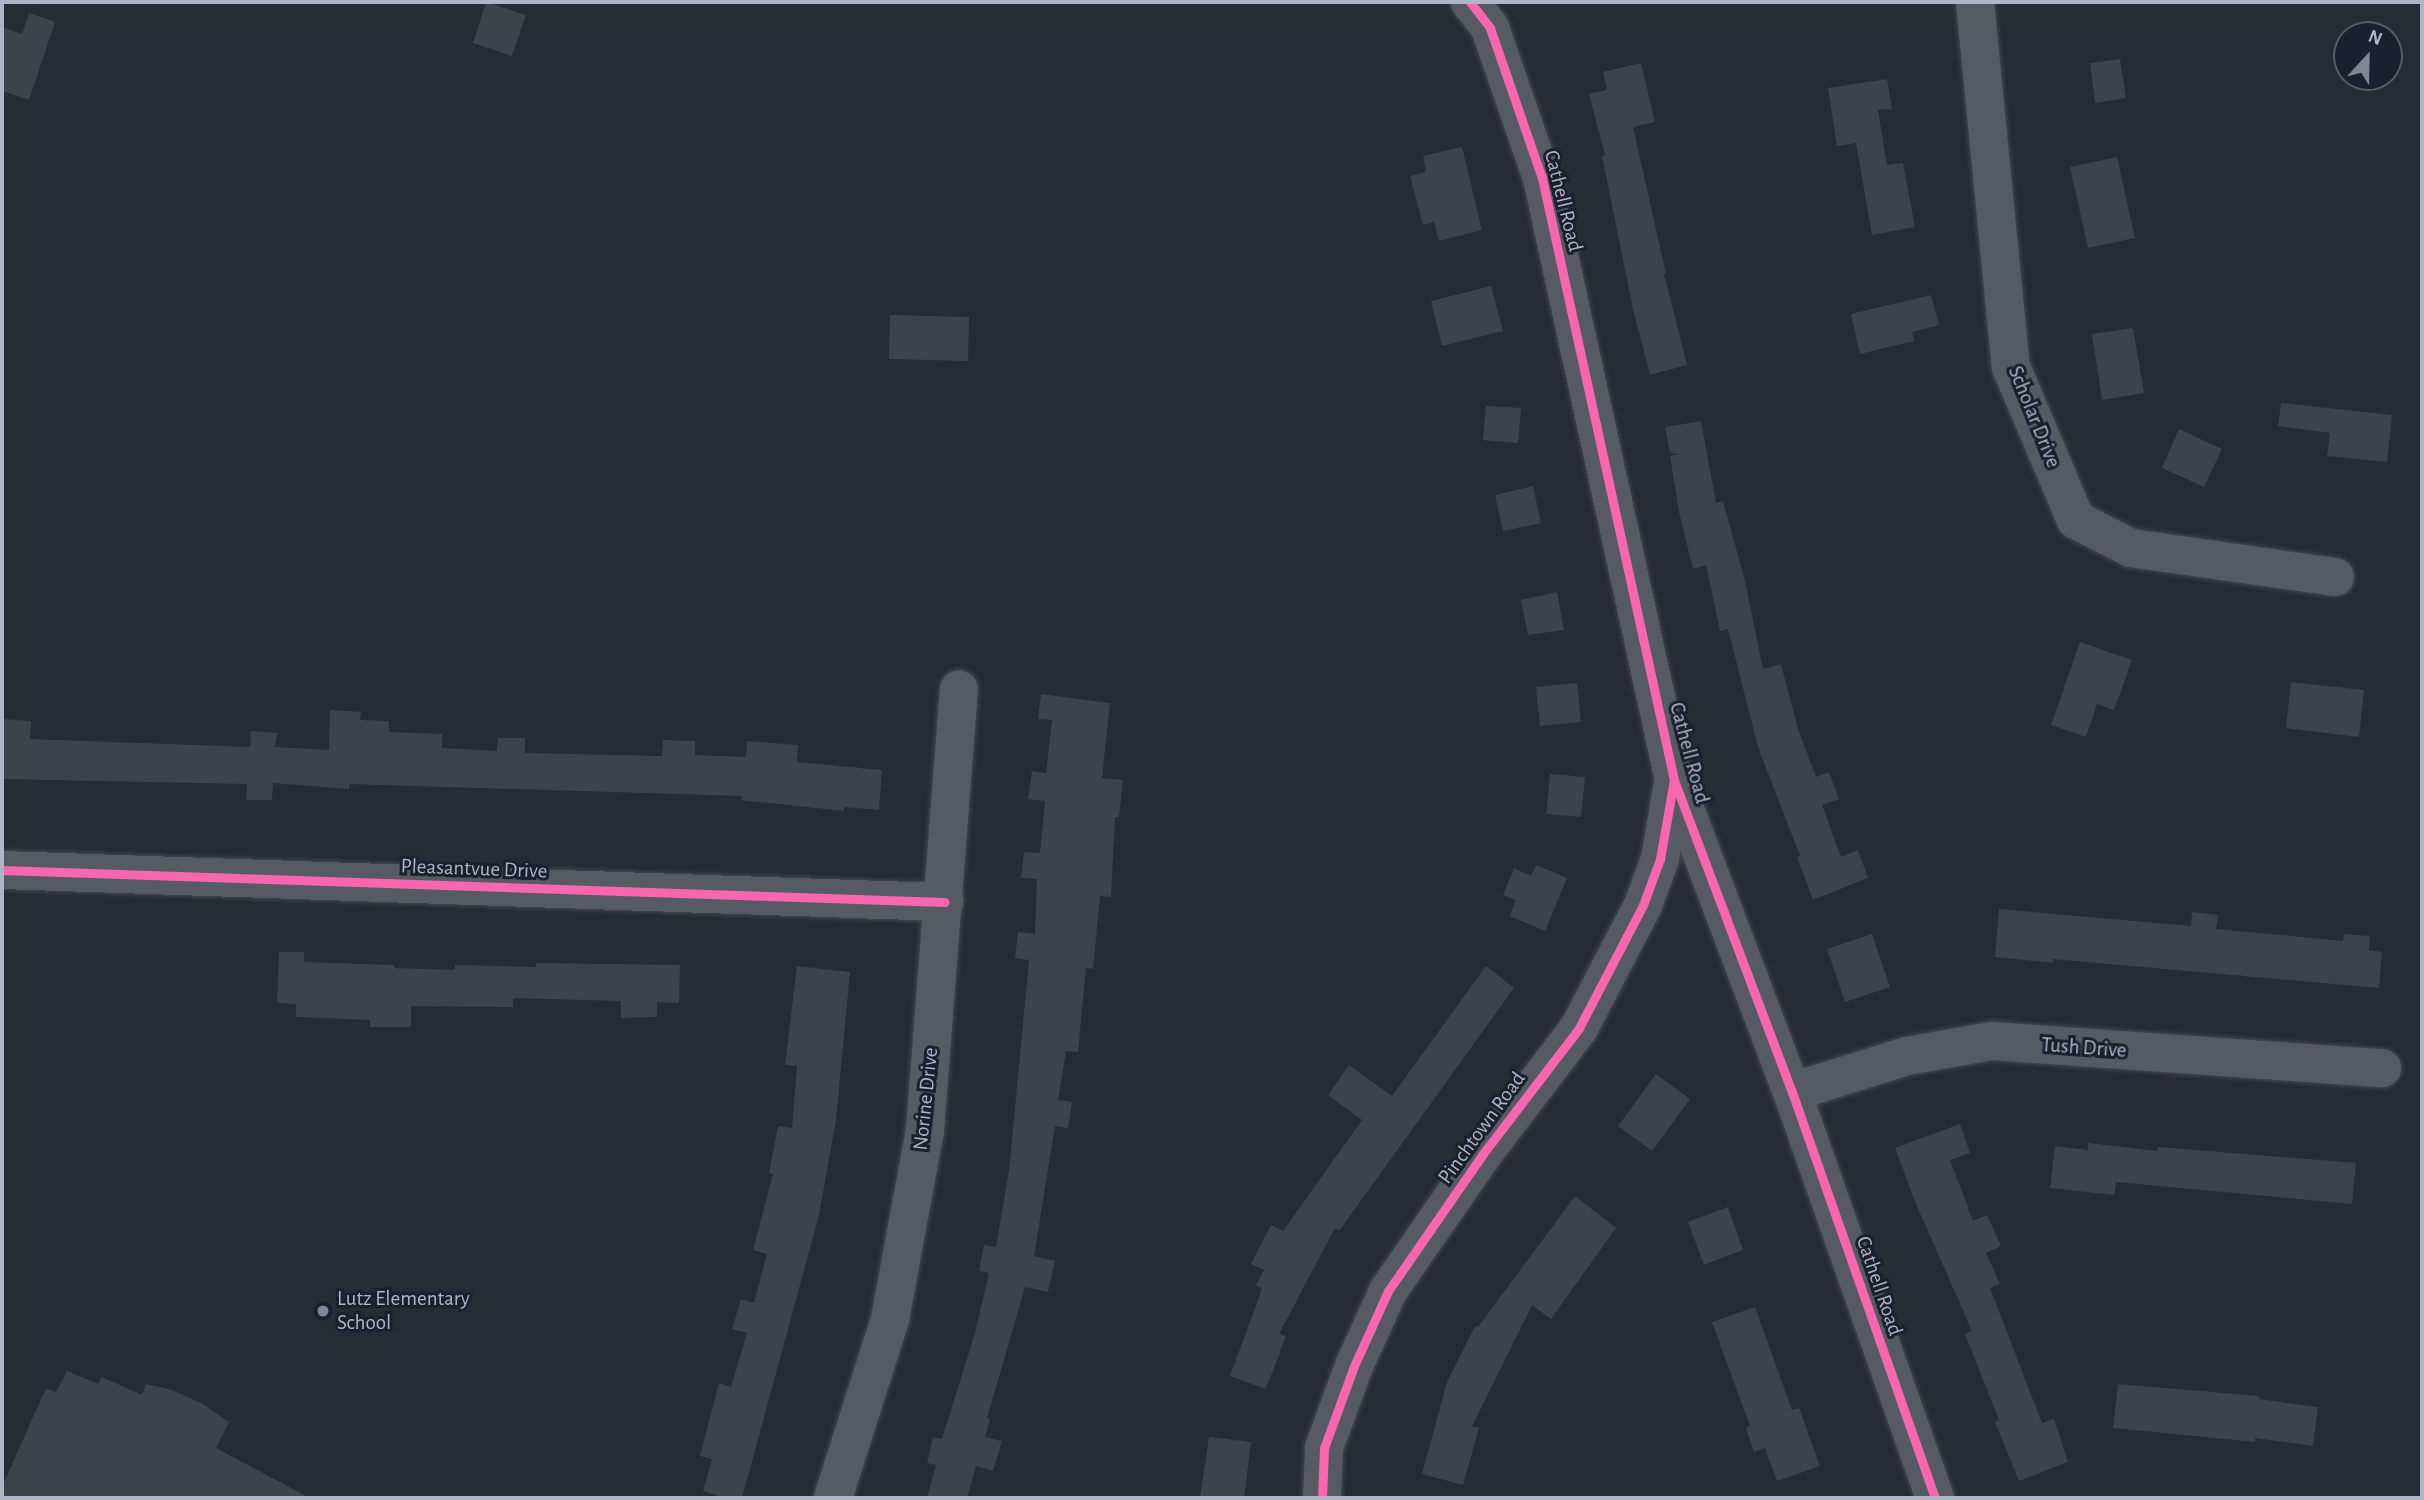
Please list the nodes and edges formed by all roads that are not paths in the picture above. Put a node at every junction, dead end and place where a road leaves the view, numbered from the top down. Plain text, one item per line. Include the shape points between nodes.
1 (1470, 2) edge
2 (1975, 2) edge
3 (2334, 577) dead end
4 (959, 689) dead end
5 (1674, 779) junction
6 (2, 870) edge
7 (944, 902) junction
8 (2382, 1068) dead end
9 (1792, 1092) junction
10 (833, 1498) edge
11 (1322, 1498) edge
12 (1935, 1498) edge

1 - 5 street, Cathell Road via 1490,28 1542,178
2 - 3 street, Scholar Drive via 2011,368 2076,520 2131,548
4 - 7 street, Norine Drive
5 - 9 street, Cathell Road
5 - 11 street, Pinchtown Road via 1660,859 1643,905 1579,1028 1482,1155 1388,1291 1324,1448
6 - 7 street, Pleasantvue Drive
7 - 10 street, Norine Drive via 925,1130 890,1319
8 - 9 street, Tush Drive via 1992,1041 1907,1056
9 - 12 street, Cathell Road

